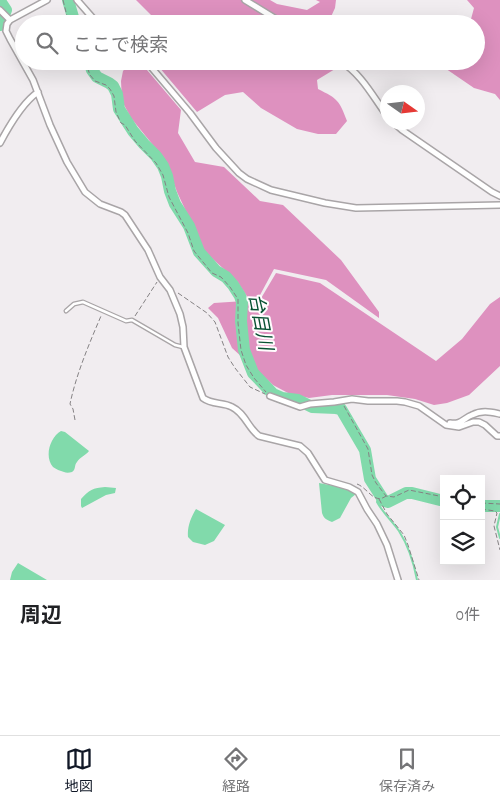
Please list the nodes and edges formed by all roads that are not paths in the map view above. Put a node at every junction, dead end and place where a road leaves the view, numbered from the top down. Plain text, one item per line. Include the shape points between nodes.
1 (47, 0) edge
2 (76, 0) edge
3 (245, 0) edge
4 (5, 15) edge
5 (90, 15) edge
6 (269, 15) edge
7 (15, 48) edge
8 (27, 70) edge
9 (154, 70) edge
10 (352, 70) edge
11 (38, 92) junction
12 (380, 105) edge
13 (402, 130) edge
14 (0, 143) edge
15 (500, 196) edge
16 (500, 205) edge
17 (66, 312) dead end
18 (184, 347) junction
19 (270, 396) road end
20 (500, 414) edge
21 (438, 420) junction
22 (499, 436) edge
23 (398, 580) edge

1 - 4 street
2 - 5 street
3 - 6 street
4 - 7 street via 6,31
8 - 11 street
9 - 16 street via 239,173 272,190 356,208
10 - 12 street
11 - 14 street via 10,124
11 - 18 street via 67,162 84,192 100,204 125,215 148,250 180,314
13 - 15 street
17 - 18 lane via 74,304 83,302 126,321 132,320
18 - 23 street via 202,398 236,409 259,436 300,446 325,480 358,492 387,544
19 - 21 street via 300,407 352,399 405,402 419,406
20 - 21 street via 487,411 455,424
21 - 22 street via 459,428 479,422

